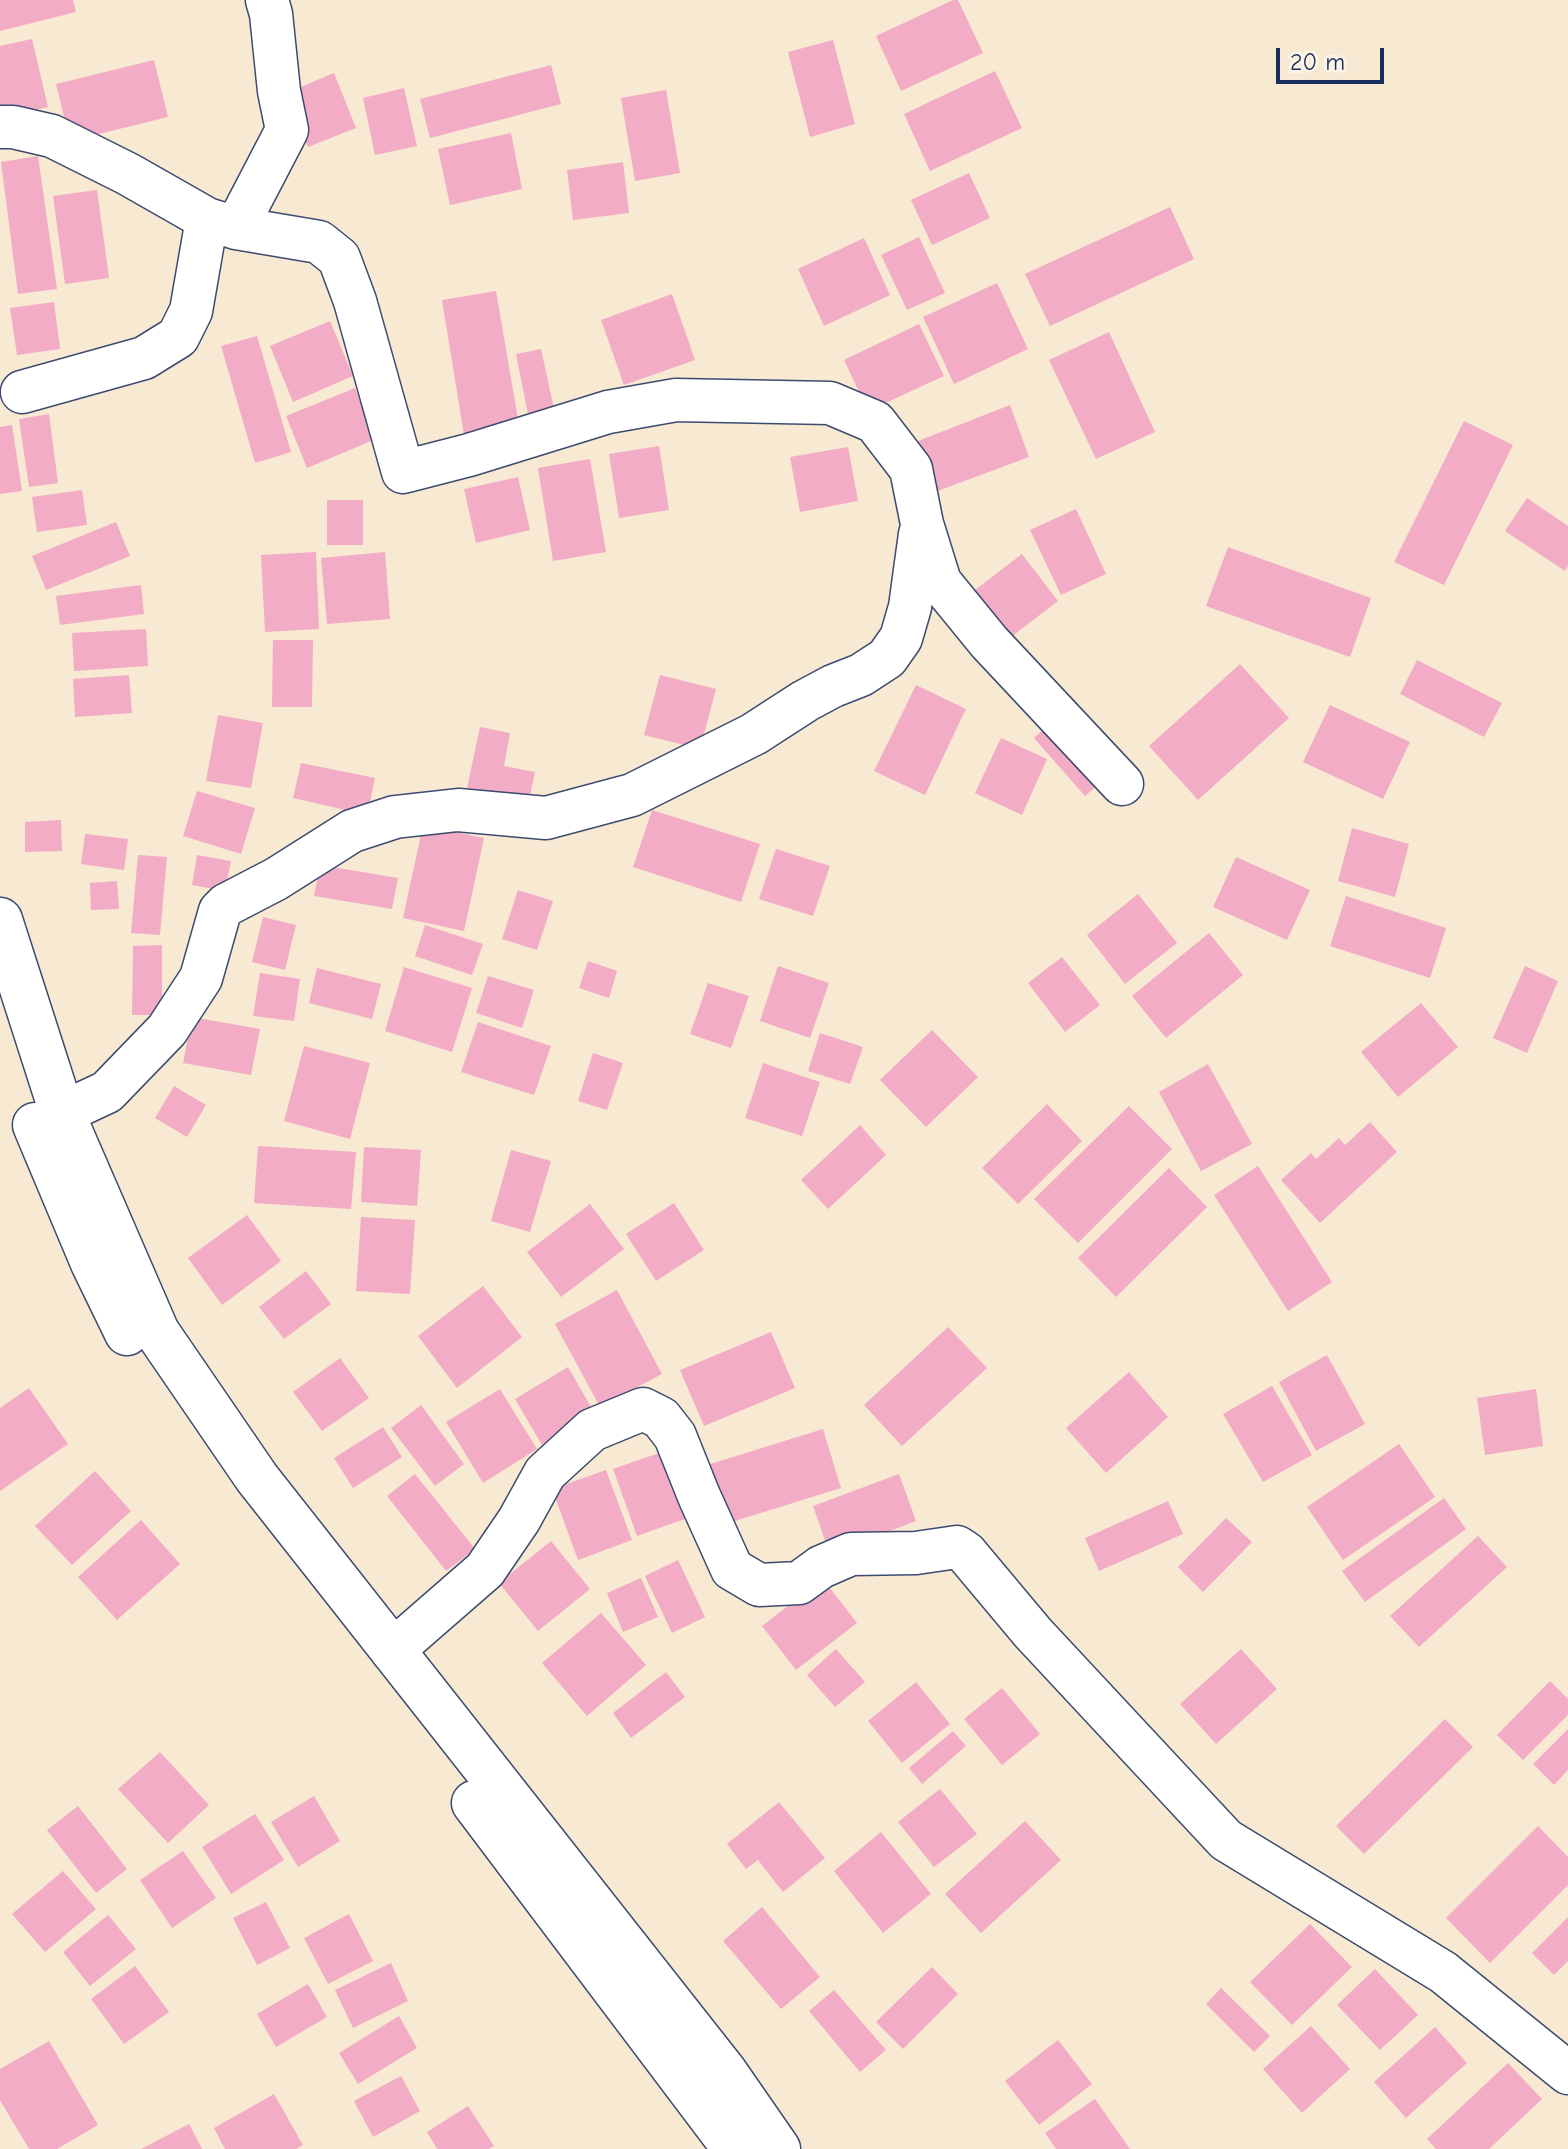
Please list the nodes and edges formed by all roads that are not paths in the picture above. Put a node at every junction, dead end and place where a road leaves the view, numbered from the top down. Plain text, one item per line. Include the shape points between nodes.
1 (267, 0) edge
2 (0, 127) edge
3 (222, 223) junction
4 (22, 392) dead end
5 (922, 524) junction
6 (1122, 784) dead end
7 (0, 920) edge
8 (0, 1016) edge
9 (62, 1113) junction
10 (392, 1651) junction
11 (1568, 2073) edge
12 (735, 2149) edge
13 (778, 2149) edge

1 - 3 street via 287,130
2 - 3 street via 52,136
3 - 4 street via 178,337 144,358
3 - 5 street via 319,242 339,258 403,472 656,402 830,403 875,422 911,469
5 - 6 street via 940,582
5 - 9 street via 910,607 901,638 887,658 754,734 632,795 546,818 458,810 395,817 352,831 226,905 201,978 167,1030 107,1092
7 - 9 main road
8 - 12 main road via 35,1128 134,1347 341,1634
9 - 10 main road via 157,1332 257,1478
10 - 11 street via 485,1570 545,1473 592,1430 643,1409 661,1418 675,1436 732,1569 759,1585 799,1583 851,1554 957,1547 1226,1840 1443,1972
10 - 13 main road via 724,2071

